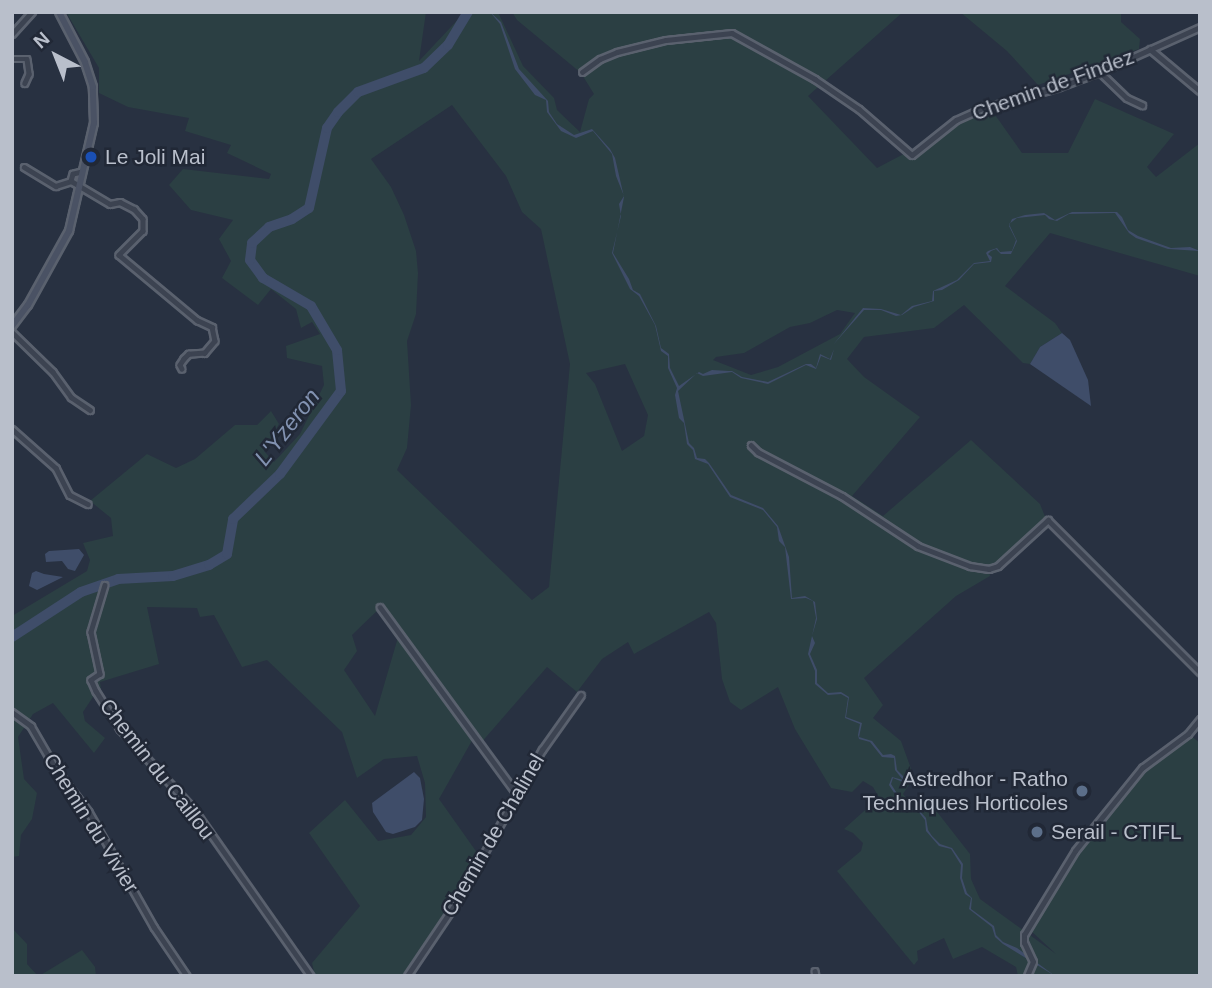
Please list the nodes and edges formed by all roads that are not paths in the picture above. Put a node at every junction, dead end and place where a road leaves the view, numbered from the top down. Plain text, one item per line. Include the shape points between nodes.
1 (32, 12) edge
2 (59, 12) edge
3 (1200, 27) edge
4 (12, 34) edge
5 (1150, 49) junction
6 (12, 59) edge
7 (582, 72) dead end
8 (1100, 72) junction
9 (25, 83) dead end
10 (1200, 91) edge
11 (1142, 105) dead end
12 (24, 167) dead end
13 (83, 172) junction
14 (71, 181) junction
15 (80, 186) junction
16 (12, 326) edge
17 (12, 332) edge
18 (182, 369) dead end
19 (90, 410) dead end
20 (12, 429) edge
21 (751, 445) dead end
22 (88, 504) dead end
23 (105, 585) dead end
24 (380, 607) dead end
25 (1200, 672) edge
26 (581, 695) dead end
27 (12, 712) edge
28 (1200, 719) edge
29 (516, 794) junction
30 (187, 976) edge
31 (310, 976) edge
32 (407, 976) edge
33 (1027, 976) edge

1 - 4 street
2 - 13 main road via 93,87 94,123
3 - 5 street, Chemin de Findez
5 - 8 street, Chemin de Findez
5 - 10 street
6 - 9 street via 27,60
7 - 8 street, Chemin de Findez via 617,52 666,40 732,33 859,109 912,155 956,120 983,108
8 - 11 street via 1127,98
12 - 14 street via 56,186
13 - 14 street via 73,174
13 - 15 main road
14 - 15 street
15 - 16 main road via 60,250
15 - 18 street via 110,204 120,202 134,209 143,219 143,231 119,255 197,320 212,327 215,341 205,353 189,354 180,365
17 - 19 street via 71,397
20 - 22 street via 56,468 70,495
21 - 25 street via 918,546 970,566 998,566 1048,520
23 - 31 street, Chemin du Caillou via 91,632 100,674 91,680 96,691 120,729 193,808
24 - 29 street
26 - 29 street, Chemin de Chalinel
27 - 30 street, Chemin du Vivier via 31,726 60,776 89,812
28 - 33 street via 1188,734 1142,768 1075,851 1024,935 1032,960
29 - 32 street, Chemin de Chalinel via 458,900

